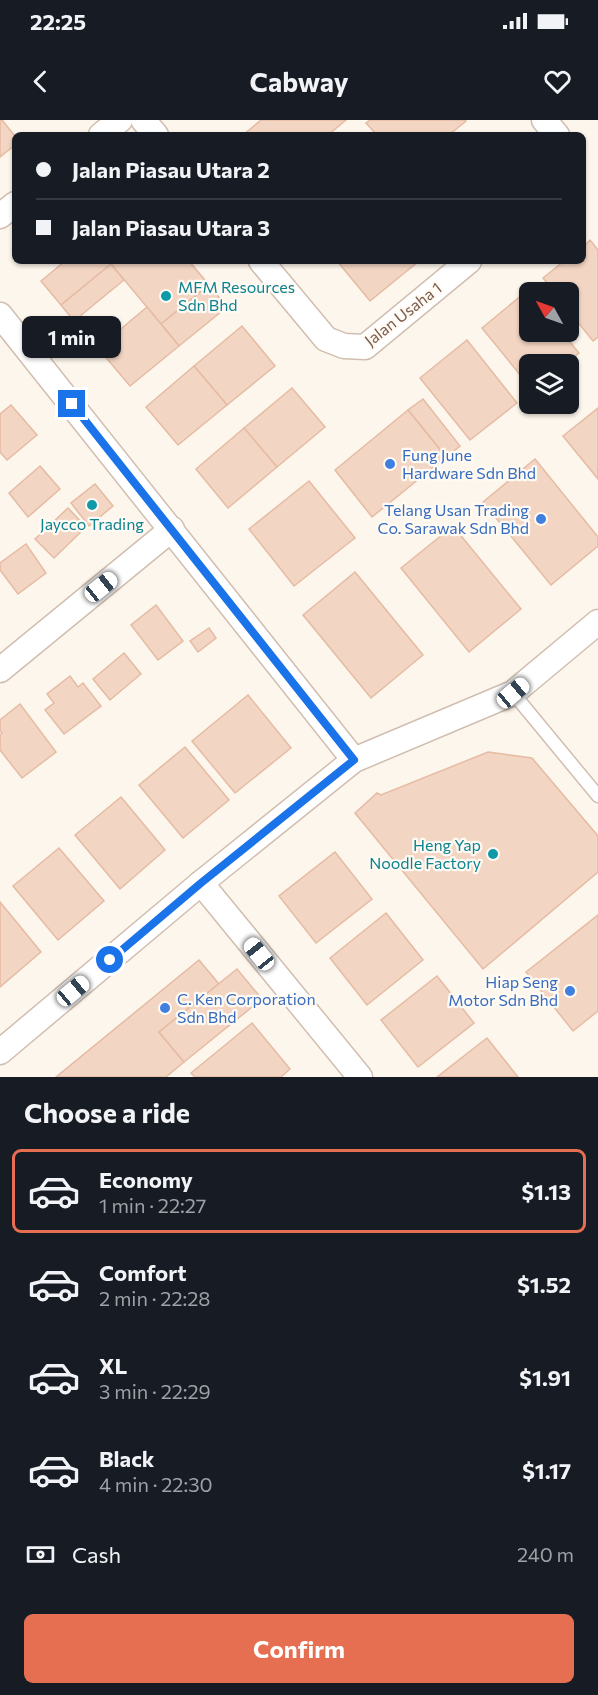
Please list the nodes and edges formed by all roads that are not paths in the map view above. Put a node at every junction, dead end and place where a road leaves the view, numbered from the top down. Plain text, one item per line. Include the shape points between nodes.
1 (120, 120) edge
2 (143, 120) edge
3 (544, 120) edge
4 (105, 132) edge
5 (153, 132) edge
6 (554, 132) edge
7 (12, 206) edge
8 (0, 216) edge
9 (264, 264) edge
10 (464, 264) edge
11 (0, 315) edge
12 (172, 529) junction
13 (598, 622) edge
14 (0, 670) edge
15 (513, 693) junction
16 (354, 760) junction
17 (598, 796) edge
18 (201, 883) junction
19 (0, 1052) edge
20 (360, 1077) edge

1 - 4 street
2 - 5 street
3 - 6 street
7 - 8 street
9 - 10 street, Jalan Usaha 1 via 326,339 344,346 365,347
11 - 12 street
12 - 14 street
12 - 16 street
13 - 15 street
15 - 16 street
15 - 17 lane
16 - 18 street
18 - 19 street
18 - 20 street

